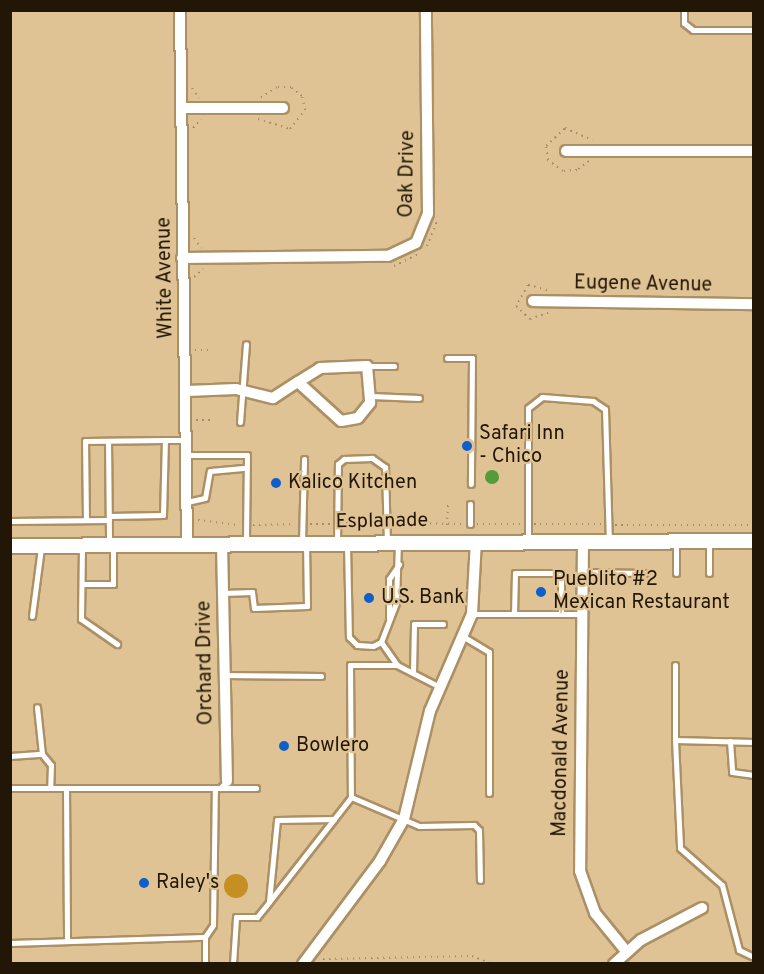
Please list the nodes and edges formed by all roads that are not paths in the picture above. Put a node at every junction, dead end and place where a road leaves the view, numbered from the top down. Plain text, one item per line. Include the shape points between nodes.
1 (180, 10) edge
2 (426, 10) edge
3 (684, 10) edge
4 (753, 30) edge
5 (181, 108) junction
6 (283, 108) dead end
7 (566, 151) dead end
8 (753, 151) edge
9 (182, 258) junction
10 (533, 301) dead end
11 (753, 304) edge
12 (246, 344) dead end
13 (447, 358) dead end
14 (367, 366) junction
15 (394, 366) dead end
16 (297, 382) junction
17 (187, 391) junction
18 (245, 392) junction
19 (371, 396) junction
20 (419, 399) dead end
21 (240, 422) dead end
22 (165, 440) junction
23 (186, 440) junction
24 (108, 441) junction
25 (186, 455) junction
26 (304, 459) dead end
27 (246, 468) junction
28 (471, 484) dead end
29 (192, 503) junction
30 (471, 504) dead end
31 (109, 518) junction
32 (86, 520) junction
33 (10, 521) edge
34 (470, 524) road end
35 (476, 541) junction
36 (528, 541) junction
37 (583, 541) junction
38 (609, 541) junction
39 (753, 541) edge
40 (342, 542) junction
41 (393, 542) junction
42 (676, 542) junction
43 (709, 542) junction
44 (304, 543) junction
45 (187, 544) junction
46 (222, 544) junction
47 (246, 544) junction
48 (111, 545) junction
49 (10, 546) edge
50 (41, 546) junction
51 (82, 546) junction
52 (399, 564) junction
53 (582, 572) junction
54 (645, 573) dead end
55 (676, 573) dead end
56 (708, 573) dead end
57 (82, 584) junction
58 (223, 593) junction
59 (472, 614) junction
60 (514, 614) junction
61 (561, 614) junction
62 (582, 614) junction
63 (32, 616) dead end
64 (389, 622) junction
65 (443, 624) dead end
66 (464, 637) junction
67 (381, 642) junction
68 (117, 644) dead end
69 (397, 665) junction
70 (675, 665) dead end
71 (413, 673) junction
72 (224, 675) junction
73 (321, 676) dead end
74 (440, 687) junction
75 (38, 707) dead end
76 (675, 740) junction
77 (730, 741) junction
78 (753, 742) edge
79 (42, 754) junction
80 (10, 756) edge
81 (753, 775) edge
82 (220, 786) junction
83 (10, 788) edge
84 (50, 788) junction
85 (66, 788) junction
86 (256, 788) dead end
87 (489, 793) dead end
88 (351, 797) junction
89 (334, 819) junction
90 (403, 820) junction
91 (480, 880) dead end
92 (268, 902) junction
93 (702, 908) dead end
94 (205, 937) junction
95 (67, 939) junction
96 (10, 943) edge
97 (626, 951) junction
98 (753, 957) edge
99 (205, 963) edge
100 (233, 963) edge
101 (303, 963) edge
102 (614, 963) edge

1 - 5 street, White Avenue
2 - 9 street, Oak Drive via 428,214 416,243 388,256
3 - 4 lane via 684,23 693,30
5 - 6 street
5 - 9 street, White Avenue
7 - 8 street
9 - 17 street, White Avenue
10 - 11 street, Eugene Avenue
12 - 18 lane
13 - 28 lane via 472,358
14 - 15 lane
14 - 16 street via 320,368
14 - 19 street
16 - 18 street via 273,398
16 - 19 street via 342,421 368,411
17 - 18 street
17 - 23 street, White Avenue
18 - 21 lane
19 - 20 lane
22 - 23 lane
22 - 24 lane
22 - 31 lane via 164,514
23 - 25 street, White Avenue
24 - 31 lane
24 - 32 lane via 85,441
25 - 27 lane via 247,455
25 - 29 street, White Avenue
26 - 44 lane
27 - 29 lane via 210,471 205,498
27 - 47 lane
29 - 45 street, White Avenue
30 - 34 lane
31 - 32 lane
31 - 48 lane
32 - 33 lane
35 - 36 main road, Esplanade
35 - 41 main road, Esplanade
35 - 59 street
36 - 37 main road, Esplanade
36 - 38 lane via 528,408 542,397 593,401 606,409
37 - 38 main road, Esplanade
37 - 53 street, Macdonald Avenue
38 - 42 main road, Esplanade
39 - 43 main road, Esplanade
40 - 41 main road, Esplanade
40 - 41 lane via 338,524 338,464 344,459 372,458 385,467 387,523
40 - 44 main road, Esplanade
40 - 67 lane via 349,636 357,645
41 - 52 lane
42 - 43 main road, Esplanade
42 - 55 lane
43 - 56 lane
44 - 47 main road, Esplanade
44 - 58 lane via 307,606 254,608 252,592
45 - 46 main road, Esplanade
45 - 48 main road, Esplanade
46 - 47 main road, Esplanade
46 - 58 street, Orchard Drive
48 - 51 main road, Esplanade
48 - 57 lane via 113,584
49 - 50 main road, Esplanade
50 - 51 main road, Esplanade
50 - 63 lane
51 - 57 lane
52 - 64 lane
52 - 64 lane via 389,579
53 - 54 lane
53 - 62 street, Macdonald Avenue
57 - 68 lane via 81,620
58 - 72 street, Orchard Drive
59 - 60 lane
59 - 66 street
60 - 61 lane
60 - 61 lane via 515,573 561,573
61 - 62 lane
62 - 97 street, Macdonald Avenue via 580,871 595,913
64 - 67 lane
65 - 71 lane via 414,624
66 - 74 street
66 - 87 lane via 489,652
67 - 69 lane
69 - 71 lane
69 - 88 lane via 350,665
70 - 76 lane
71 - 74 lane
72 - 73 lane
72 - 82 street, Orchard Drive
74 - 90 street
75 - 79 lane
76 - 77 lane
76 - 98 lane via 680,848 722,885 739,950
77 - 78 lane
77 - 81 lane via 732,772
79 - 80 lane
79 - 84 lane via 51,765
82 - 85 lane
82 - 86 lane
82 - 94 lane via 213,925
83 - 84 lane
84 - 85 lane
85 - 95 lane
88 - 89 lane
88 - 90 lane
89 - 92 lane
89 - 92 lane via 277,820
90 - 91 lane via 418,826 474,825 479,830
90 - 101 street via 380,861
92 - 100 lane via 257,917 236,917
93 - 97 street
94 - 95 lane
94 - 99 lane
95 - 96 lane
97 - 102 street

